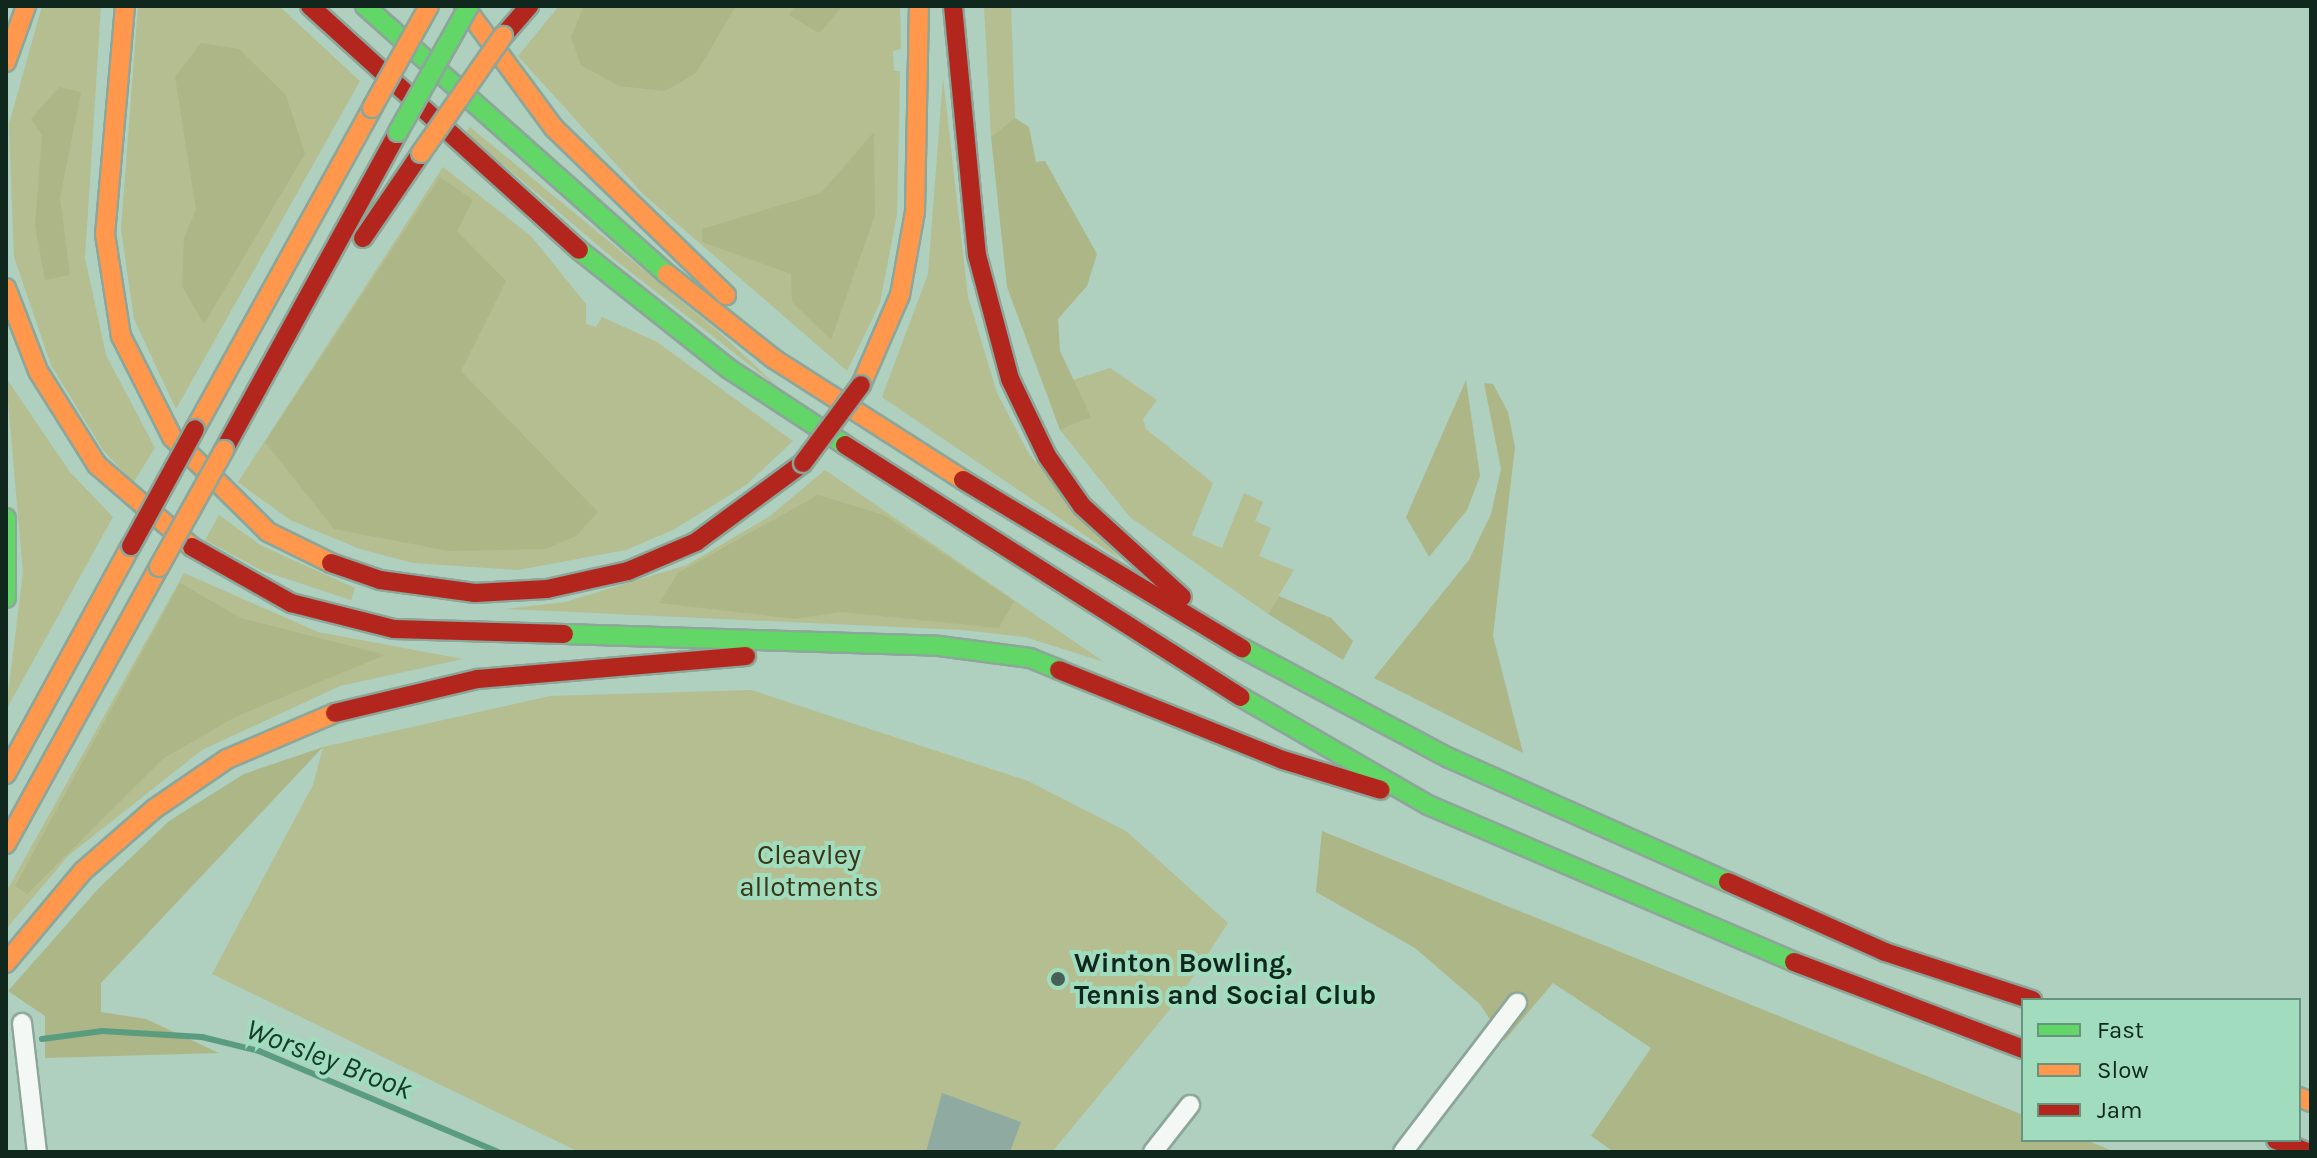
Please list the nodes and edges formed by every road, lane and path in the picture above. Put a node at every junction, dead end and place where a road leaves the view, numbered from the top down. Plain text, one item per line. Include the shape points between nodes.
1 (26, 6) edge
2 (125, 6) edge
3 (310, 6) edge
4 (365, 6) edge
5 (429, 6) edge
6 (466, 6) edge
7 (529, 6) edge
8 (919, 6) edge
9 (953, 6) edge
10 (6, 62) edge
11 (6, 288) edge
12 (248, 407) junction
13 (884, 435) junction
14 (6, 518) edge
15 (6, 598) edge
16 (869, 644) junction
17 (1381, 723) junction
18 (6, 774) edge
19 (1428, 805) junction
20 (6, 844) edge
21 (6, 963) edge
22 (2026, 998) edge
23 (1517, 1003) dead end
24 (22, 1023) dead end
25 (2021, 1048) edge
26 (1190, 1105) dead end
27 (2281, 1142) edge
28 (37, 1152) edge
29 (1153, 1152) edge
30 (1403, 1152) edge
31 (2307, 1152) edge

1 - 10 highway
2 - 8 highway, bridge via 105,234 121,336 172,437 268,532 315,558 380,580 475,593 547,589 628,571 696,542 803,463 861,385 897,306 915,212
3 - 19 highway via 574,246 773,401 1133,635
4 - 13 highway via 600,220
5 - 18 highway, bridge
6 - 12 highway, bridge
6 - 13 highway via 554,128 694,266
7 - 12 highway, bridge via 421,153
9 - 17 highway via 984,292 1010,379 1047,456 1082,506 1167,586
11 - 16 highway via 38,371 97,465 143,510 255,588 394,629
12 - 20 highway, bridge
13 - 17 highway via 1181,617
14 - 15 highway
16 - 19 highway via 993,652 1062,666 1283,760
16 - 21 highway via 478,679 318,717 227,759 154,809 83,871
17 - 22 highway via 1885,952
19 - 25 highway via 1716,932
23 - 30 street
24 - 28 street
26 - 29 street
27 - 31 highway

